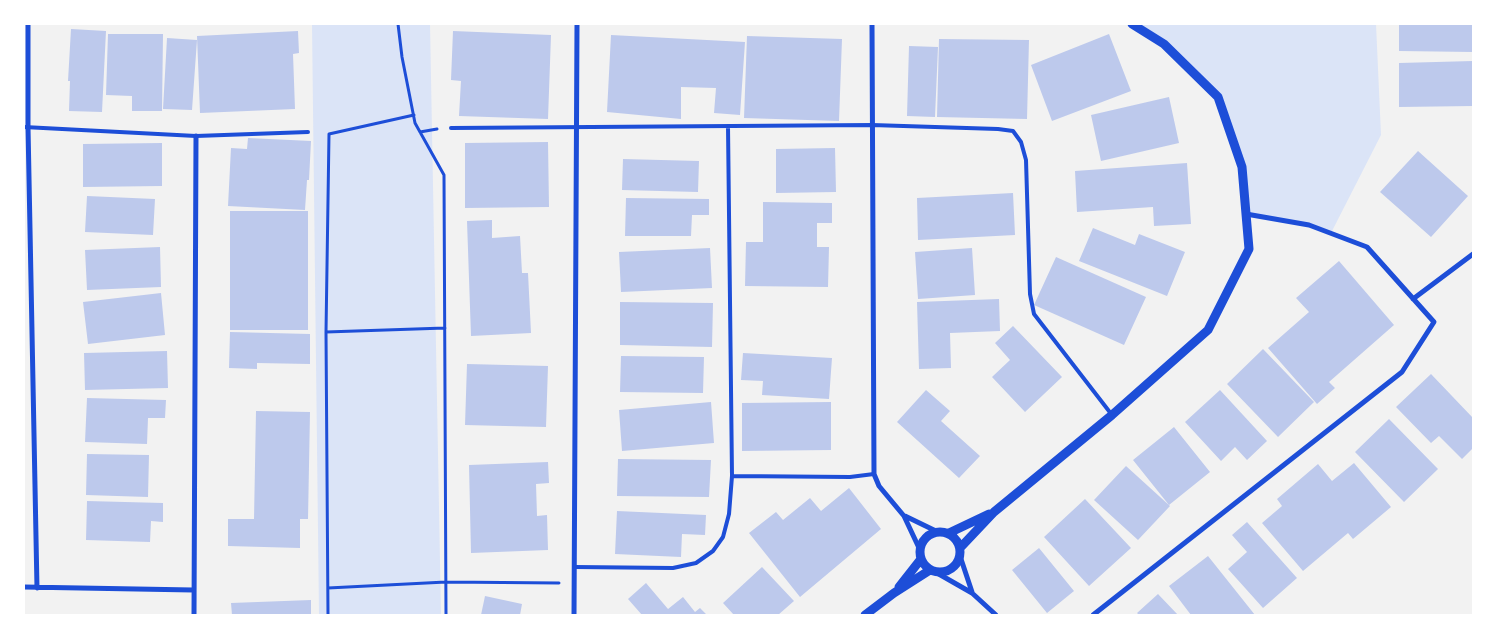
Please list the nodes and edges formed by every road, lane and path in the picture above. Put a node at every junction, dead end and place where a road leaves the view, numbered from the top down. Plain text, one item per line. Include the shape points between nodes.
1 (28, 24) edge
2 (398, 24) edge
3 (577, 24) edge
4 (872, 24) edge
5 (1132, 24) edge
6 (414, 115) junction
7 (872, 125) junction
8 (728, 126) junction
9 (26, 127) edge
10 (577, 127) junction
11 (451, 128) dead end
12 (308, 132) dead end
13 (196, 136) junction
14 (1246, 214) junction
15 (1473, 254) edge
16 (1413, 299) junction
17 (444, 328) junction
18 (326, 332) junction
19 (1112, 415) junction
20 (874, 474) junction
21 (732, 476) junction
22 (994, 512) junction
23 (904, 516) junction
24 (938, 532) junction
25 (949, 533) junction
26 (960, 552) junction
27 (920, 555) junction
28 (575, 567) junction
29 (934, 571) junction
30 (446, 582) junction
31 (575, 584) junction
32 (24, 587) edge
33 (37, 588) junction
34 (328, 588) junction
35 (194, 590) junction
36 (894, 593) junction
37 (972, 593) junction
38 (194, 615) edge
39 (328, 615) edge
40 (446, 615) edge
41 (574, 615) edge
42 (865, 615) edge
43 (996, 615) edge
44 (1093, 615) edge

1 - 9 street
2 - 6 path
3 - 10 street
4 - 7 street
5 - 14 street via 1164,44 1218,97 1242,167
6 - 17 path via 415,123 444,175
6 - 18 path via 329,134
7 - 8 lane
7 - 19 lane via 1012,131 1021,142 1026,160 1034,314
7 - 20 street
8 - 10 lane
8 - 21 lane
9 - 13 lane
9 - 33 street
10 - 11 lane
10 - 28 street
12 - 13 lane
13 - 35 street
14 - 16 street via 1309,224 1367,247
14 - 19 street via 1249,249 1208,330
15 - 16 street
16 - 44 street via 1434,322 1402,372
17 - 18 path
17 - 30 path
18 - 34 path
19 - 22 street
20 - 21 lane via 850,477
20 - 23 street via 879,486
21 - 28 lane via 729,514 723,537 713,551 696,563 673,568
22 - 25 street
22 - 26 street
23 - 24 street
23 - 27 street
24 - 25 street
24 - 27 street via 925,538
25 - 26 street via 955,537
26 - 29 street via 958,563 952,569
26 - 37 street
27 - 29 street via 924,565
27 - 36 street
28 - 31 street
29 - 36 street
29 - 37 street
30 - 31 path
30 - 34 path
30 - 40 path
31 - 41 street
32 - 33 street
33 - 35 street
34 - 39 path
35 - 38 street
36 - 42 street
37 - 43 street

